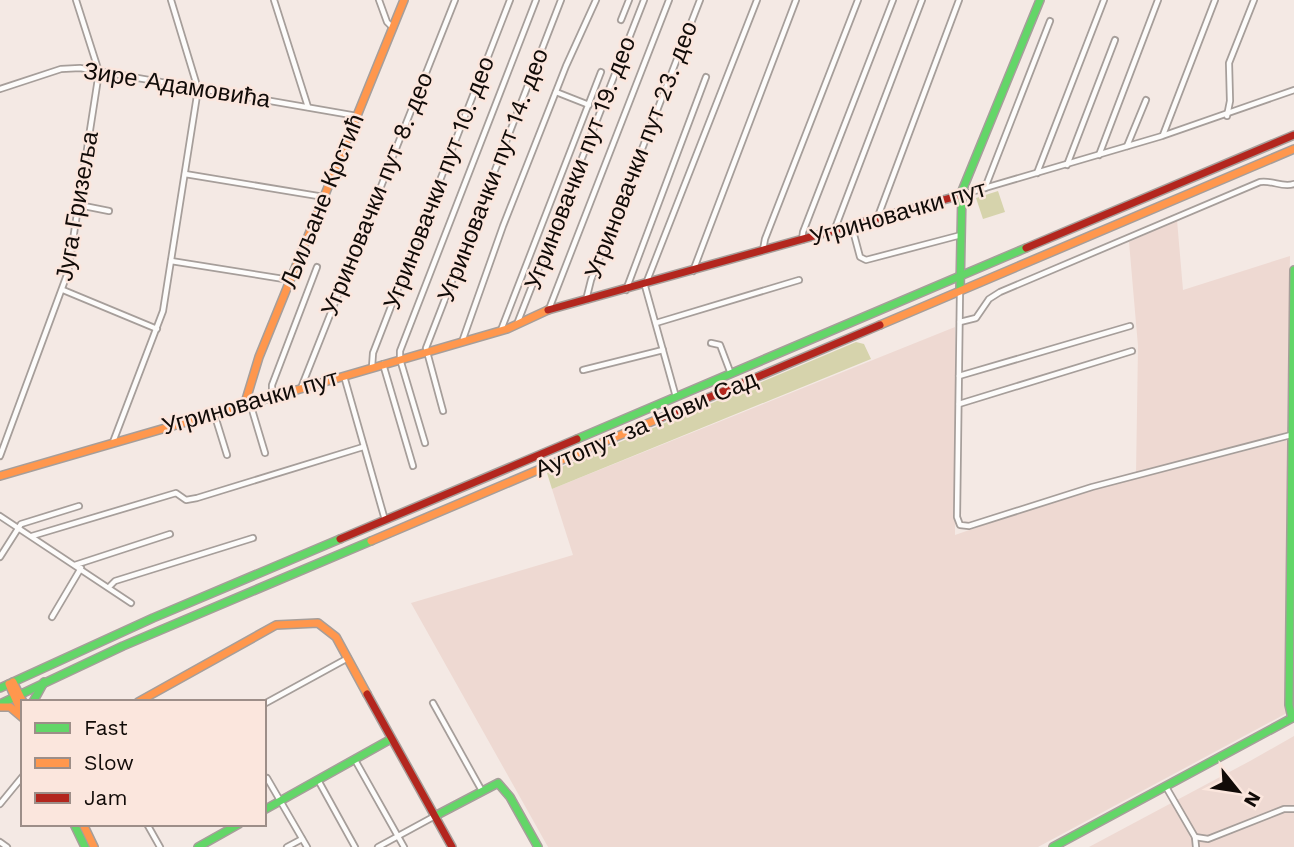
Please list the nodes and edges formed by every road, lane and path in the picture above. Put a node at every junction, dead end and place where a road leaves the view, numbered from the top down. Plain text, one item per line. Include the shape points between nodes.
1 (76, 0) edge
2 (171, 0) edge
3 (274, 0) edge
4 (379, 0) edge
5 (404, 0) edge
6 (455, 0) edge
7 (510, 0) edge
8 (536, 0) edge
9 (561, 0) edge
10 (596, 0) edge
11 (629, 0) edge
12 (644, 0) edge
13 (669, 0) edge
14 (700, 0) edge
15 (757, 0) edge
16 (796, 0) edge
17 (858, 0) edge
18 (893, 0) edge
19 (922, 0) edge
20 (959, 0) edge
21 (1040, 0) edge
22 (1104, 0) edge
23 (1158, 0) edge
24 (1215, 0) edge
25 (1254, 0) edge
26 (621, 20) dead end
27 (1050, 21) dead end
28 (393, 28) junction
29 (1115, 40) dead end
30 (99, 72) junction
31 (601, 72) dead end
32 (706, 77) dead end
33 (0, 89) edge
34 (198, 89) junction
35 (1294, 90) edge
36 (556, 92) junction
37 (1146, 100) dead end
38 (589, 105) junction
39 (308, 107) junction
40 (357, 116) junction
41 (1227, 116) junction
42 (1294, 135) edge
43 (1162, 136) junction
44 (1127, 147) junction
45 (1294, 149) edge
46 (1099, 155) junction
47 (1067, 165) junction
48 (1037, 173) junction
49 (184, 174) junction
50 (1294, 184) edge
51 (985, 189) junction
52 (961, 195) junction
53 (324, 197) junction
54 (79, 205) junction
55 (108, 211) dead end
56 (877, 220) junction
57 (852, 227) junction
58 (834, 231) junction
59 (961, 235) junction
60 (803, 240) junction
61 (764, 250) junction
62 (171, 261) junction
63 (317, 267) dead end
64 (1294, 270) edge
65 (693, 271) junction
66 (961, 276) junction
67 (290, 280) junction
68 (799, 280) dead end
69 (646, 285) junction
70 (63, 290) junction
71 (960, 290) junction
72 (626, 291) junction
73 (586, 300) junction
74 (548, 310) junction
75 (960, 322) junction
76 (656, 323) junction
77 (516, 325) junction
78 (1130, 326) dead end
79 (157, 328) junction
80 (502, 330) junction
81 (463, 339) junction
82 (711, 343) dead end
83 (426, 350) junction
84 (663, 350) junction
85 (1132, 351) dead end
86 (400, 359) junction
87 (383, 364) junction
88 (372, 367) junction
89 (1293, 367) edge
90 (583, 370) dead end
91 (731, 374) junction
92 (344, 375) junction
93 (959, 376) junction
94 (301, 388) junction
95 (272, 397) junction
96 (676, 397) junction
97 (247, 402) junction
98 (958, 404) junction
99 (443, 411) dead end
100 (214, 412) junction
101 (1291, 435) junction
102 (113, 442) junction
103 (425, 443) dead end
104 (363, 447) junction
105 (265, 453) dead end
106 (226, 454) dead end
107 (0, 456) edge
108 (413, 466) dead end
109 (0, 476) edge
110 (79, 506) dead end
111 (0, 516) edge
112 (385, 520) junction
113 (18, 527) junction
114 (170, 534) dead end
115 (32, 536) junction
116 (253, 538) dead end
117 (0, 557) edge
118 (75, 565) junction
119 (81, 568) junction
120 (110, 586) junction
121 (131, 603) dead end
122 (52, 617) dead end
123 (348, 658) junction
124 (44, 681) junction
125 (11, 683) junction
126 (0, 688) edge
127 (19, 697) edge
128 (34, 700) edge
129 (142, 700) edge
130 (266, 703) edge
131 (433, 703) dead end
132 (0, 706) edge
133 (21, 715) edge
134 (1293, 717) edge
135 (391, 739) junction
136 (355, 760) junction
137 (21, 778) edge
138 (267, 778) dead end
139 (318, 780) junction
140 (1166, 787) junction
141 (481, 791) junction
142 (280, 801) junction
143 (0, 804) edge
144 (266, 809) edge
145 (1294, 809) edge
146 (435, 816) junction
147 (75, 826) edge
148 (84, 826) edge
149 (148, 826) edge
150 (235, 826) edge
151 (398, 836) junction
152 (1195, 837) junction
153 (302, 839) junction
154 (0, 842) edge
155 (7, 847) edge
156 (85, 847) edge
157 (94, 847) edge
158 (159, 847) edge
159 (198, 847) edge
160 (287, 847) edge
161 (307, 847) edge
162 (355, 847) edge
163 (378, 847) edge
164 (404, 847) edge
165 (452, 847) edge
166 (538, 847) edge
167 (1053, 847) edge
168 (1196, 847) edge

1 - 30 street
2 - 34 street
3 - 39 street
4 - 28 street
5 - 28 main road, Љиљане Крстић
6 - 94 street, Угриновачки пут 8. део
7 - 88 street, Угриновачки пут 10. део via 373,353
8 - 86 street
9 - 83 street, Угриновачки пут 14. део
10 - 36 street
11 - 26 street
12 - 77 street, Угриновачки пут 19. део
13 - 74 street
14 - 73 street, Угриновачки пут 23. део
15 - 69 street
16 - 65 street
17 - 61 street
18 - 60 street
19 - 58 street
20 - 56 street
21 - 52 main road
22 - 48 street
23 - 46 street
24 - 43 street
25 - 41 street via 1229,63
27 - 51 street
28 - 40 main road, Љиљане Крстић
29 - 47 street
30 - 33 street, Зире Адамовића via 61,69
30 - 34 street, Зире Адамовића
30 - 54 street, Југа Гризеља
31 - 38 street
32 - 72 street
34 - 39 street, Зире Адамовића
34 - 49 street
35 - 41 street, Угриновачки пут
36 - 38 street
36 - 81 street
37 - 44 street
38 - 80 street
39 - 40 street, Зире Адамовића
40 - 53 main road, Љиљане Крстић
41 - 43 street, Угриновачки пут
42 - 66 main road, Аутопут за Нови Сад
43 - 44 street, Угриновачки пут
44 - 46 street, Угриновачки пут
45 - 71 main road, Аутопут за Нови Сад
46 - 47 street, Угриновачки пут
47 - 48 street, Угриновачки пут
48 - 51 street, Угриновачки пут
49 - 53 street
49 - 62 street
50 - 75 street via 1260,182 1000,292 976,318
51 - 52 street, Угриновачки пут
52 - 56 main road, Угриновачки пут
52 - 59 main road
53 - 67 main road, Љиљане Крстић
54 - 55 street
54 - 70 street, Југа Гризеља
56 - 57 main road, Угриновачки пут
57 - 58 main road, Угриновачки пут
57 - 59 street via 860,257 866,260
58 - 60 main road, Угриновачки пут
59 - 66 main road
60 - 61 main road, Угриновачки пут
61 - 65 main road, Угриновачки пут
62 - 67 street
62 - 79 street
63 - 95 street via 272,385
64 - 89 main road
65 - 69 main road, Угриновачки пут
66 - 71 main road
66 - 91 main road, Аутопут за Нови Сад
67 - 97 main road, Љиљане Крстић via 251,378
68 - 76 street
69 - 72 main road, Угриновачки пут
69 - 76 street
70 - 79 street
70 - 107 street, Југа Гризеља
71 - 75 street
71 - 124 main road, Аутопут за Нови Сад
72 - 73 main road, Угриновачки пут
73 - 74 main road, Угриновачки пут
74 - 77 main road, Угриновачки пут
75 - 93 street
76 - 84 street
77 - 80 main road, Угриновачки пут
78 - 93 street
79 - 102 street
80 - 81 main road, Угриновачки пут
81 - 83 main road, Угриновачки пут
82 - 91 street via 720,345
83 - 86 main road, Угриновачки пут
83 - 99 street
84 - 90 street
84 - 96 street
85 - 98 street
86 - 87 main road, Угриновачки пут
86 - 103 street
87 - 88 main road, Угриновачки пут
87 - 108 street
88 - 92 main road, Угриновачки пут
89 - 101 main road
91 - 96 main road, Аутопут за Нови Сад
92 - 94 main road, Угриновачки пут
92 - 104 street
93 - 98 street
94 - 95 main road, Угриновачки пут
95 - 97 main road, Угриновачки пут
96 - 112 main road, Аутопут за Нови Сад
97 - 100 main road, Угриновачки пут
97 - 105 street
98 - 101 street via 957,517 964,527 1092,487
100 - 102 main road, Угриновачки пут
100 - 106 street
101 - 134 main road via 1289,705
102 - 109 main road, Угриновачки пут
104 - 112 street
104 - 115 street via 197,498 186,500 176,493
110 - 113 street
111 - 113 street
112 - 125 main road, Аутопут за Нови Сад
113 - 115 street
113 - 117 street
114 - 118 street
115 - 118 street
116 - 120 street
118 - 119 street
119 - 120 street
119 - 122 street
120 - 121 street
123 - 129 main road via 325,626 311,622 279,625
123 - 130 street
123 - 135 main road
124 - 127 main road, Аутопут за Нови Сад
124 - 128 main road
125 - 126 main road, Аутопут за Нови Сад
125 - 127 main road
127 - 132 main road, Аутопут за Нови Сад
131 - 141 street
132 - 133 main road
134 - 140 main road
135 - 136 main road
135 - 146 main road
136 - 139 main road
136 - 151 street
137 - 143 street
138 - 142 street
139 - 142 main road
139 - 162 street
140 - 152 street
140 - 167 main road
141 - 146 main road
141 - 166 main road via 495,783 503,786
142 - 144 main road
142 - 153 street
145 - 152 street via 1208,839
146 - 151 street
146 - 165 main road
147 - 156 main road
148 - 157 main road
149 - 158 street
150 - 159 main road
151 - 163 street
151 - 164 street
152 - 168 street
153 - 160 street
153 - 161 street
154 - 155 street

